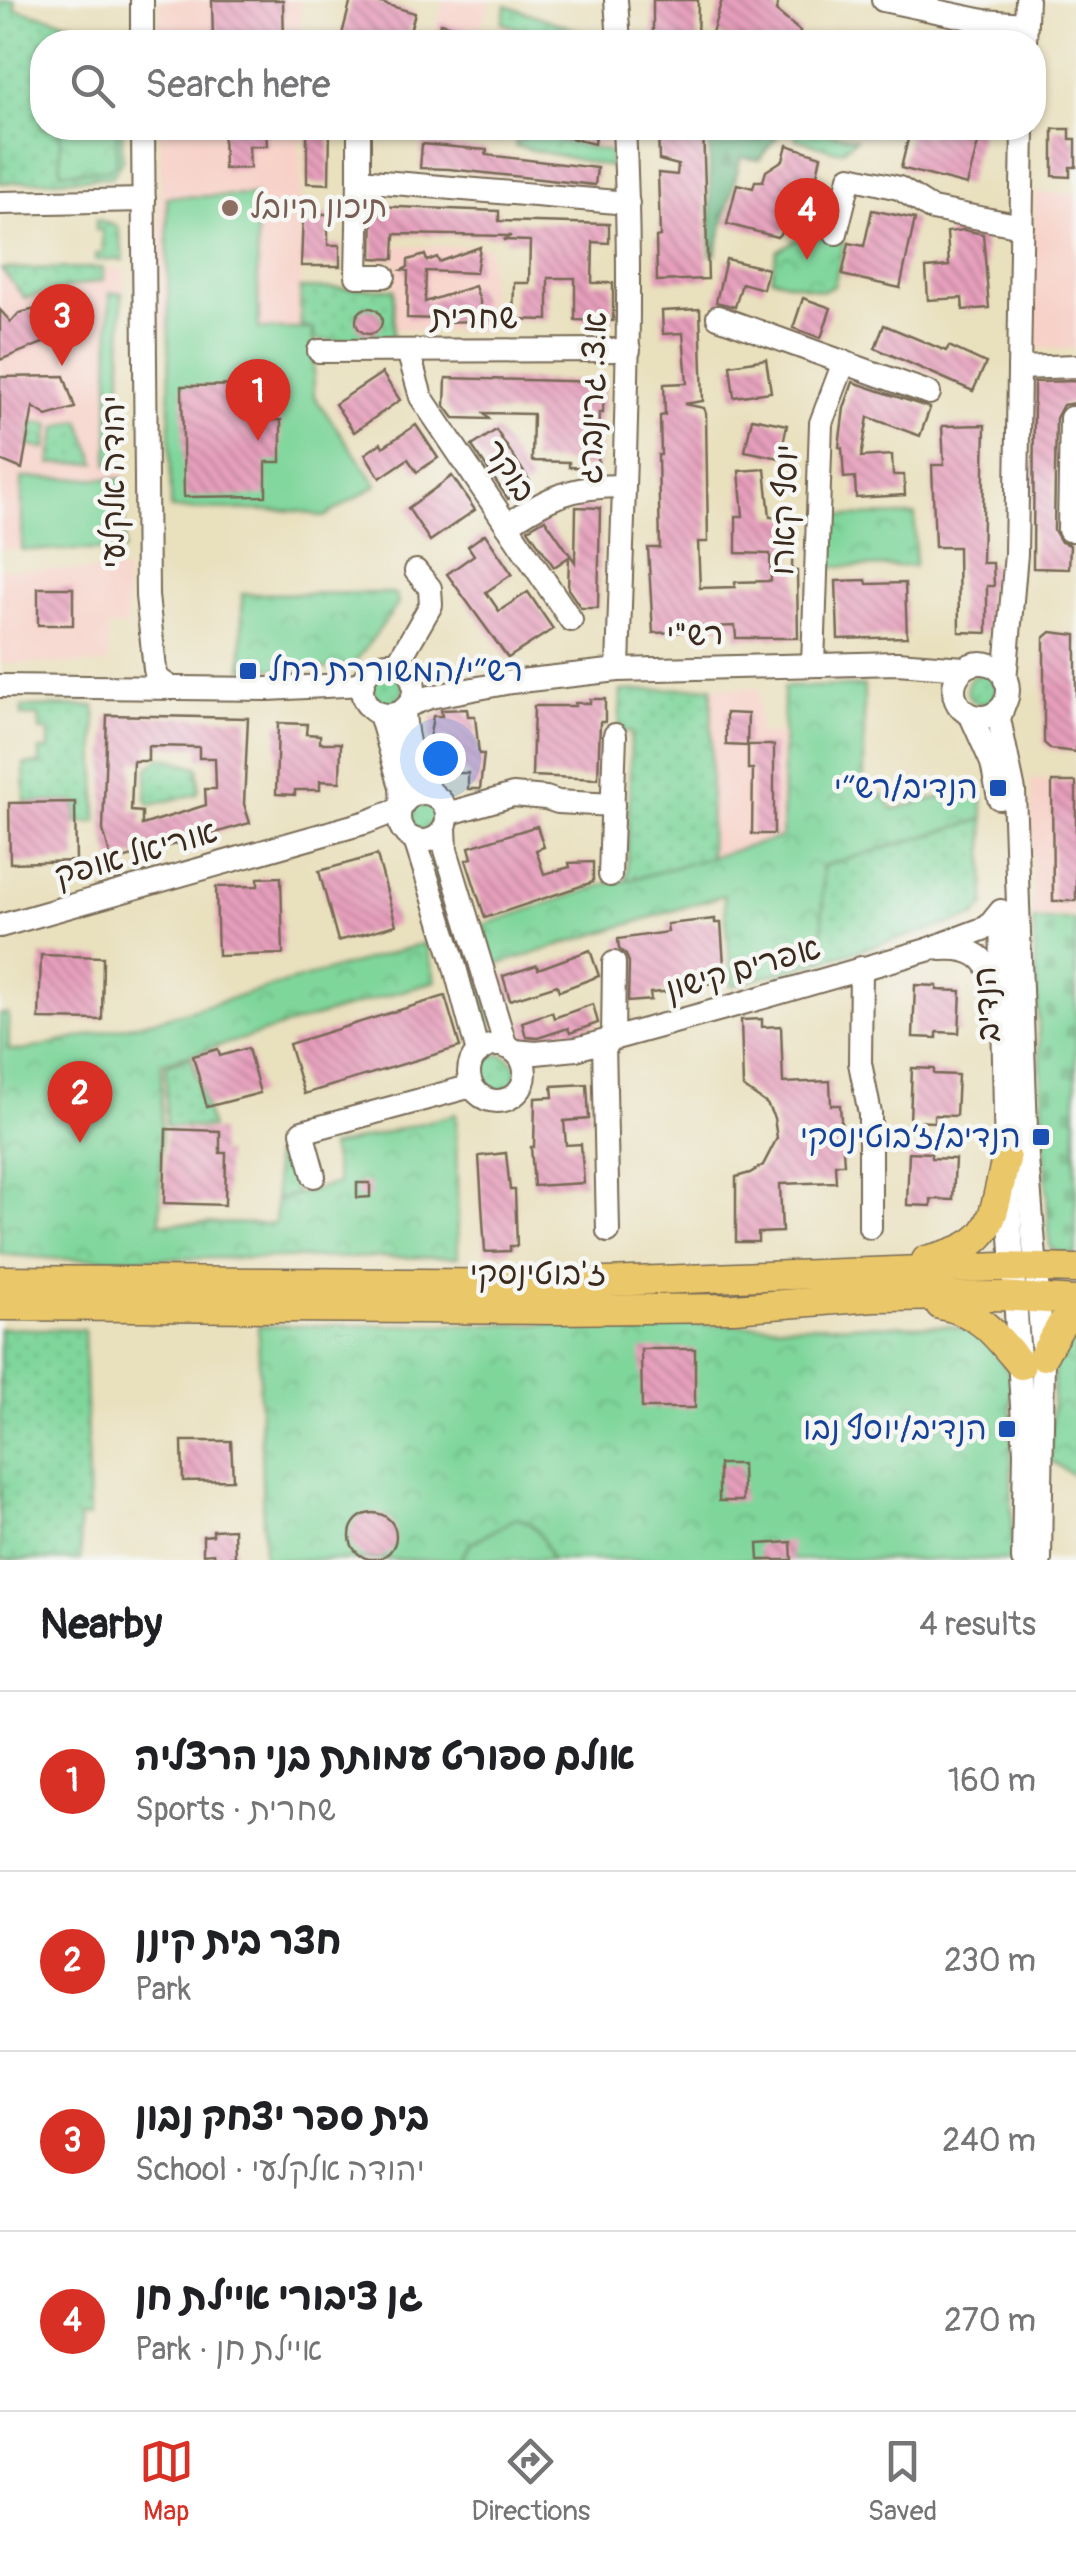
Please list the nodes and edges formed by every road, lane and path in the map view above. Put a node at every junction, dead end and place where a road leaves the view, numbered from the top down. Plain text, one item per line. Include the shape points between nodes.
1 (142, 0) edge
2 (616, 0) edge
3 (883, 0) edge
4 (1026, 0) edge
5 (142, 30) edge
6 (619, 30) edge
7 (1013, 30) edge
8 (1025, 30) edge
9 (143, 140) edge
10 (359, 140) edge
11 (625, 140) edge
12 (1023, 140) edge
13 (359, 180) junction
14 (144, 200) junction
15 (0, 203) edge
16 (628, 203) junction
17 (1022, 226) junction
18 (836, 234) dead end
19 (384, 276) dead end
20 (718, 317) dead end
21 (629, 350) junction
22 (319, 351) dead end
23 (408, 351) junction
24 (844, 362) junction
25 (1076, 366) edge
26 (1019, 368) junction
27 (930, 392) dead end
28 (1073, 418) edge
29 (623, 486) junction
30 (507, 525) junction
31 (1076, 530) edge
32 (1016, 554) junction
33 (416, 572) dead end
34 (147, 596) junction
35 (571, 620) dead end
36 (814, 666) junction
37 (882, 666) junction
38 (972, 666) junction
39 (403, 669) junction
40 (618, 670) junction
41 (1006, 680) junction
42 (512, 682) junction
43 (362, 684) junction
44 (0, 686) edge
45 (126, 688) junction
46 (171, 688) junction
47 (1003, 706) junction
48 (407, 708) junction
49 (964, 711) junction
50 (380, 714) junction
51 (615, 735) dead end
52 (612, 806) junction
53 (401, 807) junction
54 (442, 813) junction
55 (410, 837) junction
56 (290, 843) junction
57 (610, 875) dead end
58 (1001, 912) junction
59 (0, 926) edge
60 (927, 950) junction
61 (614, 964) dead end
62 (861, 968) junction
63 (1001, 1007) junction
64 (609, 1041) junction
65 (510, 1049) junction
66 (576, 1049) junction
67 (478, 1053) junction
68 (472, 1086) junction
69 (522, 1086) junction
70 (1006, 1159) junction
71 (314, 1176) dead end
72 (870, 1227) dead end
73 (608, 1231) dead end
74 (1026, 1270) junction
75 (1076, 1270) edge
76 (0, 1280) edge
77 (875, 1285) junction
78 (1028, 1299) junction
79 (1076, 1301) edge
80 (0, 1306) edge
81 (1076, 1312) edge
82 (1032, 1360) junction
83 (1024, 1560) edge
84 (1040, 1560) edge

1 - 5 street
2 - 6 street
3 - 7 street
4 - 8 street
9 - 14 street, יהודה אלקלעי
10 - 13 street
11 - 16 street, א.צ. גרינברג
12 - 17 street
13 - 16 street
13 - 19 street via 357,276
14 - 15 street
14 - 34 street, יהודה אלקלעי
16 - 21 street, א.צ. גרינברג
17 - 18 street via 925,207 899,188 850,177
17 - 26 street
20 - 24 street
21 - 23 street, שחרית
21 - 29 street, א.צ. גרינברג
22 - 23 street, שחרית
23 - 30 street, בוקר via 421,397
24 - 27 street
24 - 36 street, יוסף קארו via 821,424
25 - 26 street
26 - 32 street
28 - 31 street via 1068,530
29 - 30 street via 568,491
29 - 40 street, א.צ. גרינברג
30 - 35 street, בוקר
32 - 38 street via 998,642
32 - 41 street
33 - 39 street via 430,588 431,605
34 - 45 street, יהודה אלקלעי via 139,666
34 - 46 street, יהודה אלקלעי via 157,678
36 - 37 street, רש"י
36 - 40 street, רש"י
37 - 38 street, רש"י
37 - 49 street, רש"י via 938,684
38 - 41 street via 996,668
38 - 49 street via 954,682 954,698
39 - 42 street, רש"י via 454,682
39 - 43 street via 385,663
39 - 48 street via 414,690
40 - 42 street, רש"י
41 - 47 street
42 - 48 street, רש"י via 430,697
43 - 46 street
43 - 50 street via 365,701
44 - 45 street
45 - 46 street
47 - 49 street via 992,716
47 - 74 street, הנדיב via 999,719 1014,791
48 - 50 street
48 - 54 street via 405,726 421,782
49 - 58 street, הנדיב via 997,780
50 - 53 street via 402,787
51 - 52 street
52 - 54 street via 513,795
52 - 57 street
53 - 54 street via 416,794
53 - 55 street via 399,820
53 - 56 street, אוריאל אופק
54 - 55 street via 430,840
54 - 65 street via 446,850 503,1044
55 - 56 street, אוריאל אופק via 370,833
55 - 67 street
56 - 59 street, אוריאל אופק
58 - 60 street, אפרים קישון via 988,926
58 - 63 street, הנדיב
60 - 62 street, אפרים קישון
60 - 63 street, אפרים קישון via 977,954
61 - 64 street
62 - 64 street, אפרים קישון
62 - 72 street
63 - 70 street, הנדיב
64 - 66 street, אפרים קישון
64 - 73 street
65 - 66 street, אפרים קישון
65 - 67 street via 488,1046
65 - 69 street via 524,1065
66 - 69 street, אפרים קישון
67 - 68 street via 470,1068
68 - 69 street via 496,1101
68 - 71 street via 302,1132
70 - 74 street, הנדיב
70 - 77 main road via 990,1222 970,1247
74 - 75 main road, ז'בוטינסקי
74 - 77 main road, ז'בוטינסקי
74 - 78 street, הנדיב
76 - 77 main road, ז'בוטינסקי
77 - 78 main road, ז'בוטינסקי
77 - 80 main road, ז'בוטינסקי via 734,1308
77 - 82 main road via 964,1310
78 - 79 main road, ז'בוטינסקי
78 - 82 street, הנדיב
81 - 82 main road
82 - 83 street
82 - 84 street

